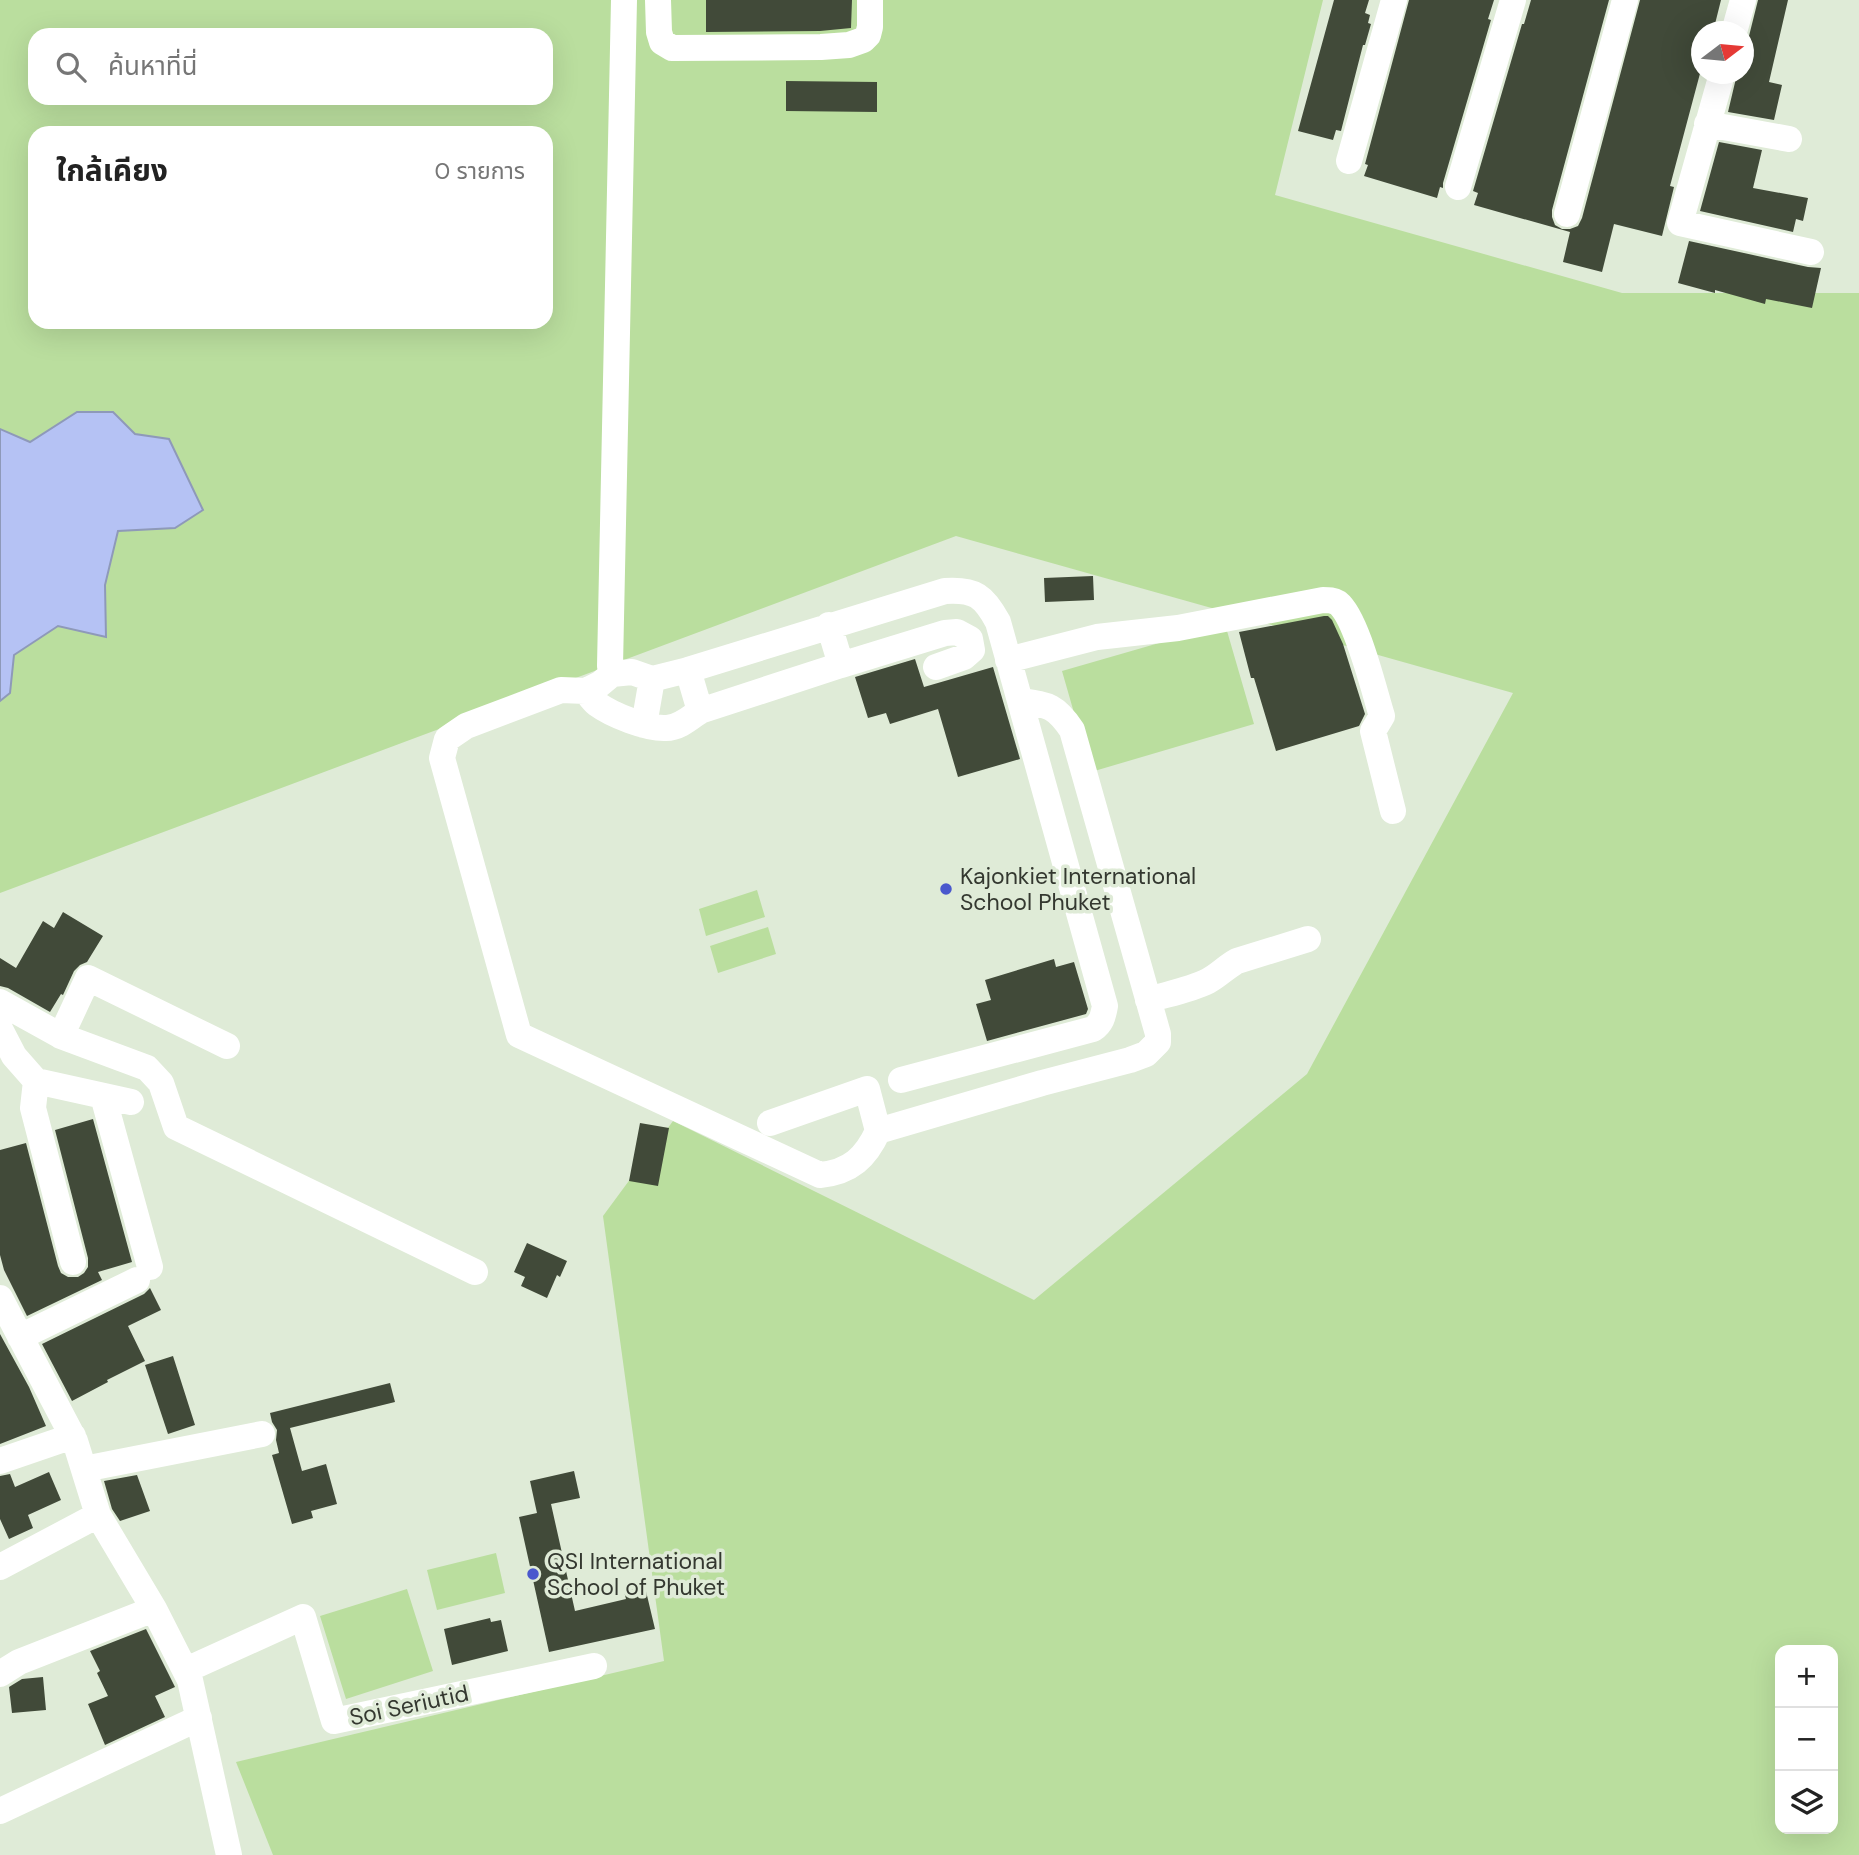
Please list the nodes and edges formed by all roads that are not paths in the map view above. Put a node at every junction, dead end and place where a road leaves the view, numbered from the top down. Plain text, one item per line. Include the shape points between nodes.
1 (624, 0) edge
2 (658, 0) edge
3 (870, 0) edge
4 (1394, 0) edge
5 (1513, 0) edge
6 (1625, 0) edge
7 (1743, 0) edge
8 (1737, 21) edge
9 (1719, 84) edge
10 (1707, 124) junction
11 (1788, 139) dead end
12 (1349, 161) dead end
13 (1458, 187) dead end
14 (1567, 214) dead end
15 (1811, 252) dead end
16 (829, 625) junction
17 (1009, 660) junction
18 (841, 665) junction
19 (936, 667) dead end
20 (611, 670) junction
21 (688, 670) junction
22 (652, 678) junction
23 (586, 691) junction
24 (1020, 701) junction
25 (700, 710) junction
26 (644, 725) junction
27 (1394, 811) dead end
28 (1308, 939) dead end
29 (1148, 1000) junction
30 (0, 1002) edge
31 (0, 1029) edge
32 (61, 1036) junction
33 (227, 1046) dead end
34 (901, 1080) dead end
35 (36, 1081) junction
36 (103, 1096) junction
37 (131, 1102) dead end
38 (770, 1123) dead end
39 (878, 1131) junction
40 (73, 1262) dead end
41 (475, 1272) dead end
42 (0, 1298) edge
43 (20, 1337) junction
44 (261, 1434) dead end
45 (73, 1436) junction
46 (0, 1461) edge
47 (83, 1469) junction
48 (98, 1516) junction
49 (0, 1567) edge
50 (154, 1609) junction
51 (594, 1666) dead end
52 (186, 1670) junction
53 (0, 1674) edge
54 (199, 1718) junction
55 (0, 1811) edge
56 (229, 1855) edge

1 - 20 street
2 - 3 street via 659,32 672,48 849,45 868,35
4 - 12 street
5 - 13 street
6 - 14 street
7 - 8 street
9 - 10 street
10 - 11 street
10 - 15 street via 1680,223
16 - 17 street via 962,590 989,605
16 - 18 street
16 - 21 street
17 - 24 street
17 - 27 street via 1097,637 1178,628 1332,600 1353,623 1382,716 1373,731
18 - 19 street via 945,633 957,632 970,639 972,650 964,657
18 - 25 street
20 - 22 street
20 - 23 street via 600,684
21 - 22 street
21 - 25 street
22 - 26 street
23 - 26 street via 596,703
23 - 39 street via 561,690 466,726 447,739 442,758 519,1035 820,1175 858,1161
24 - 29 street via 1047,705 1072,730
24 - 34 street via 1105,1006 1104,1016 1093,1029
25 - 26 street via 679,725
28 - 29 street via 1237,961 1201,984
29 - 39 street via 1158,1042 1146,1054
30 - 32 street
31 - 35 street via 14,1056
32 - 33 street via 88,978
32 - 41 street via 147,1068 161,1083 176,1127
35 - 36 street
35 - 40 street via 33,1108
36 - 37 street
36 - 43 street via 143,1273
38 - 39 street via 867,1089
42 - 43 street
43 - 45 street
44 - 47 street
45 - 46 street
45 - 47 street
47 - 48 street
48 - 49 street
48 - 50 street
50 - 52 street
50 - 53 street via 19,1662
51 - 52 street, Soi Seriutid via 334,1721 303,1617
52 - 54 street
54 - 55 street
54 - 56 street

